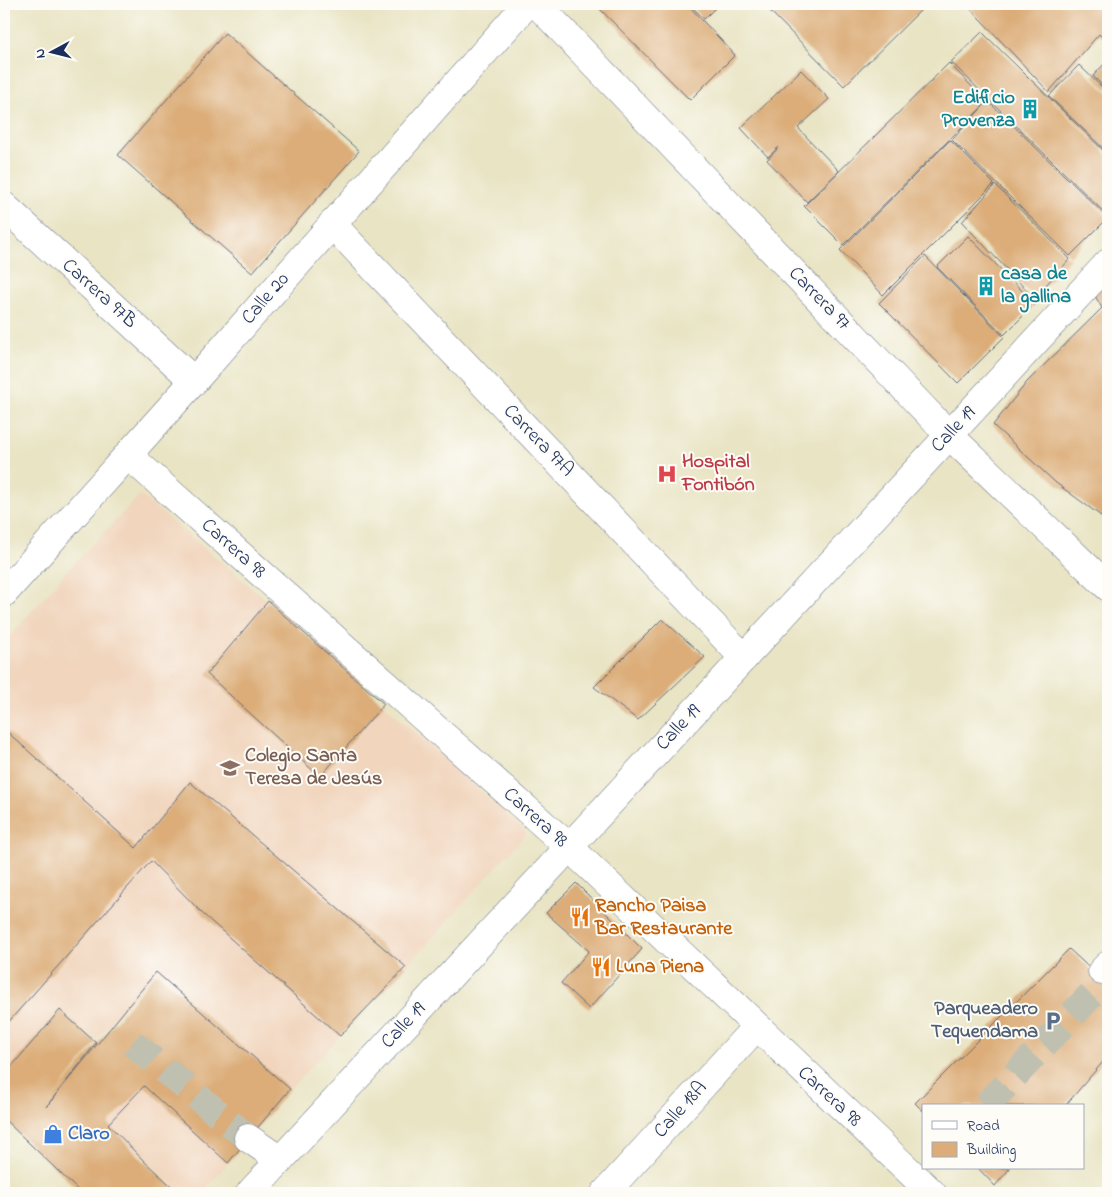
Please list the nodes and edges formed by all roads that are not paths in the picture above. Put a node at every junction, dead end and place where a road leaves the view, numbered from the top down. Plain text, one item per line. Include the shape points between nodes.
1 (527, 4) edge
2 (537, 4) edge
3 (4, 206) edge
4 (332, 224) junction
5 (1108, 263) edge
6 (194, 380) junction
7 (949, 436) junction
8 (128, 455) junction
9 (1108, 587) edge
10 (4, 593) edge
11 (744, 658) junction
12 (569, 848) junction
13 (756, 1027) junction
14 (248, 1138) tunnel mouth
15 (280, 1160) junction
16 (926, 1180) edge
17 (250, 1193) edge
18 (605, 1193) edge

1 - 4 street, Calle 20
2 - 7 street, Carrera 97
3 - 6 street, Carrera 97B
4 - 6 street, Calle 20
4 - 11 street, Carrera 97A
5 - 7 street, Calle 19
6 - 8 street, Calle 20
7 - 9 street, Carrera 97
7 - 11 street, Calle 19
8 - 10 street, Calle 20
8 - 12 street, Carrera 98
11 - 12 street, Calle 19
12 - 13 street, Carrera 98
12 - 15 street, Calle 19
13 - 16 street, Carrera 98
13 - 18 street, Calle 18A
14 - 15 street
15 - 17 street, Calle 19

